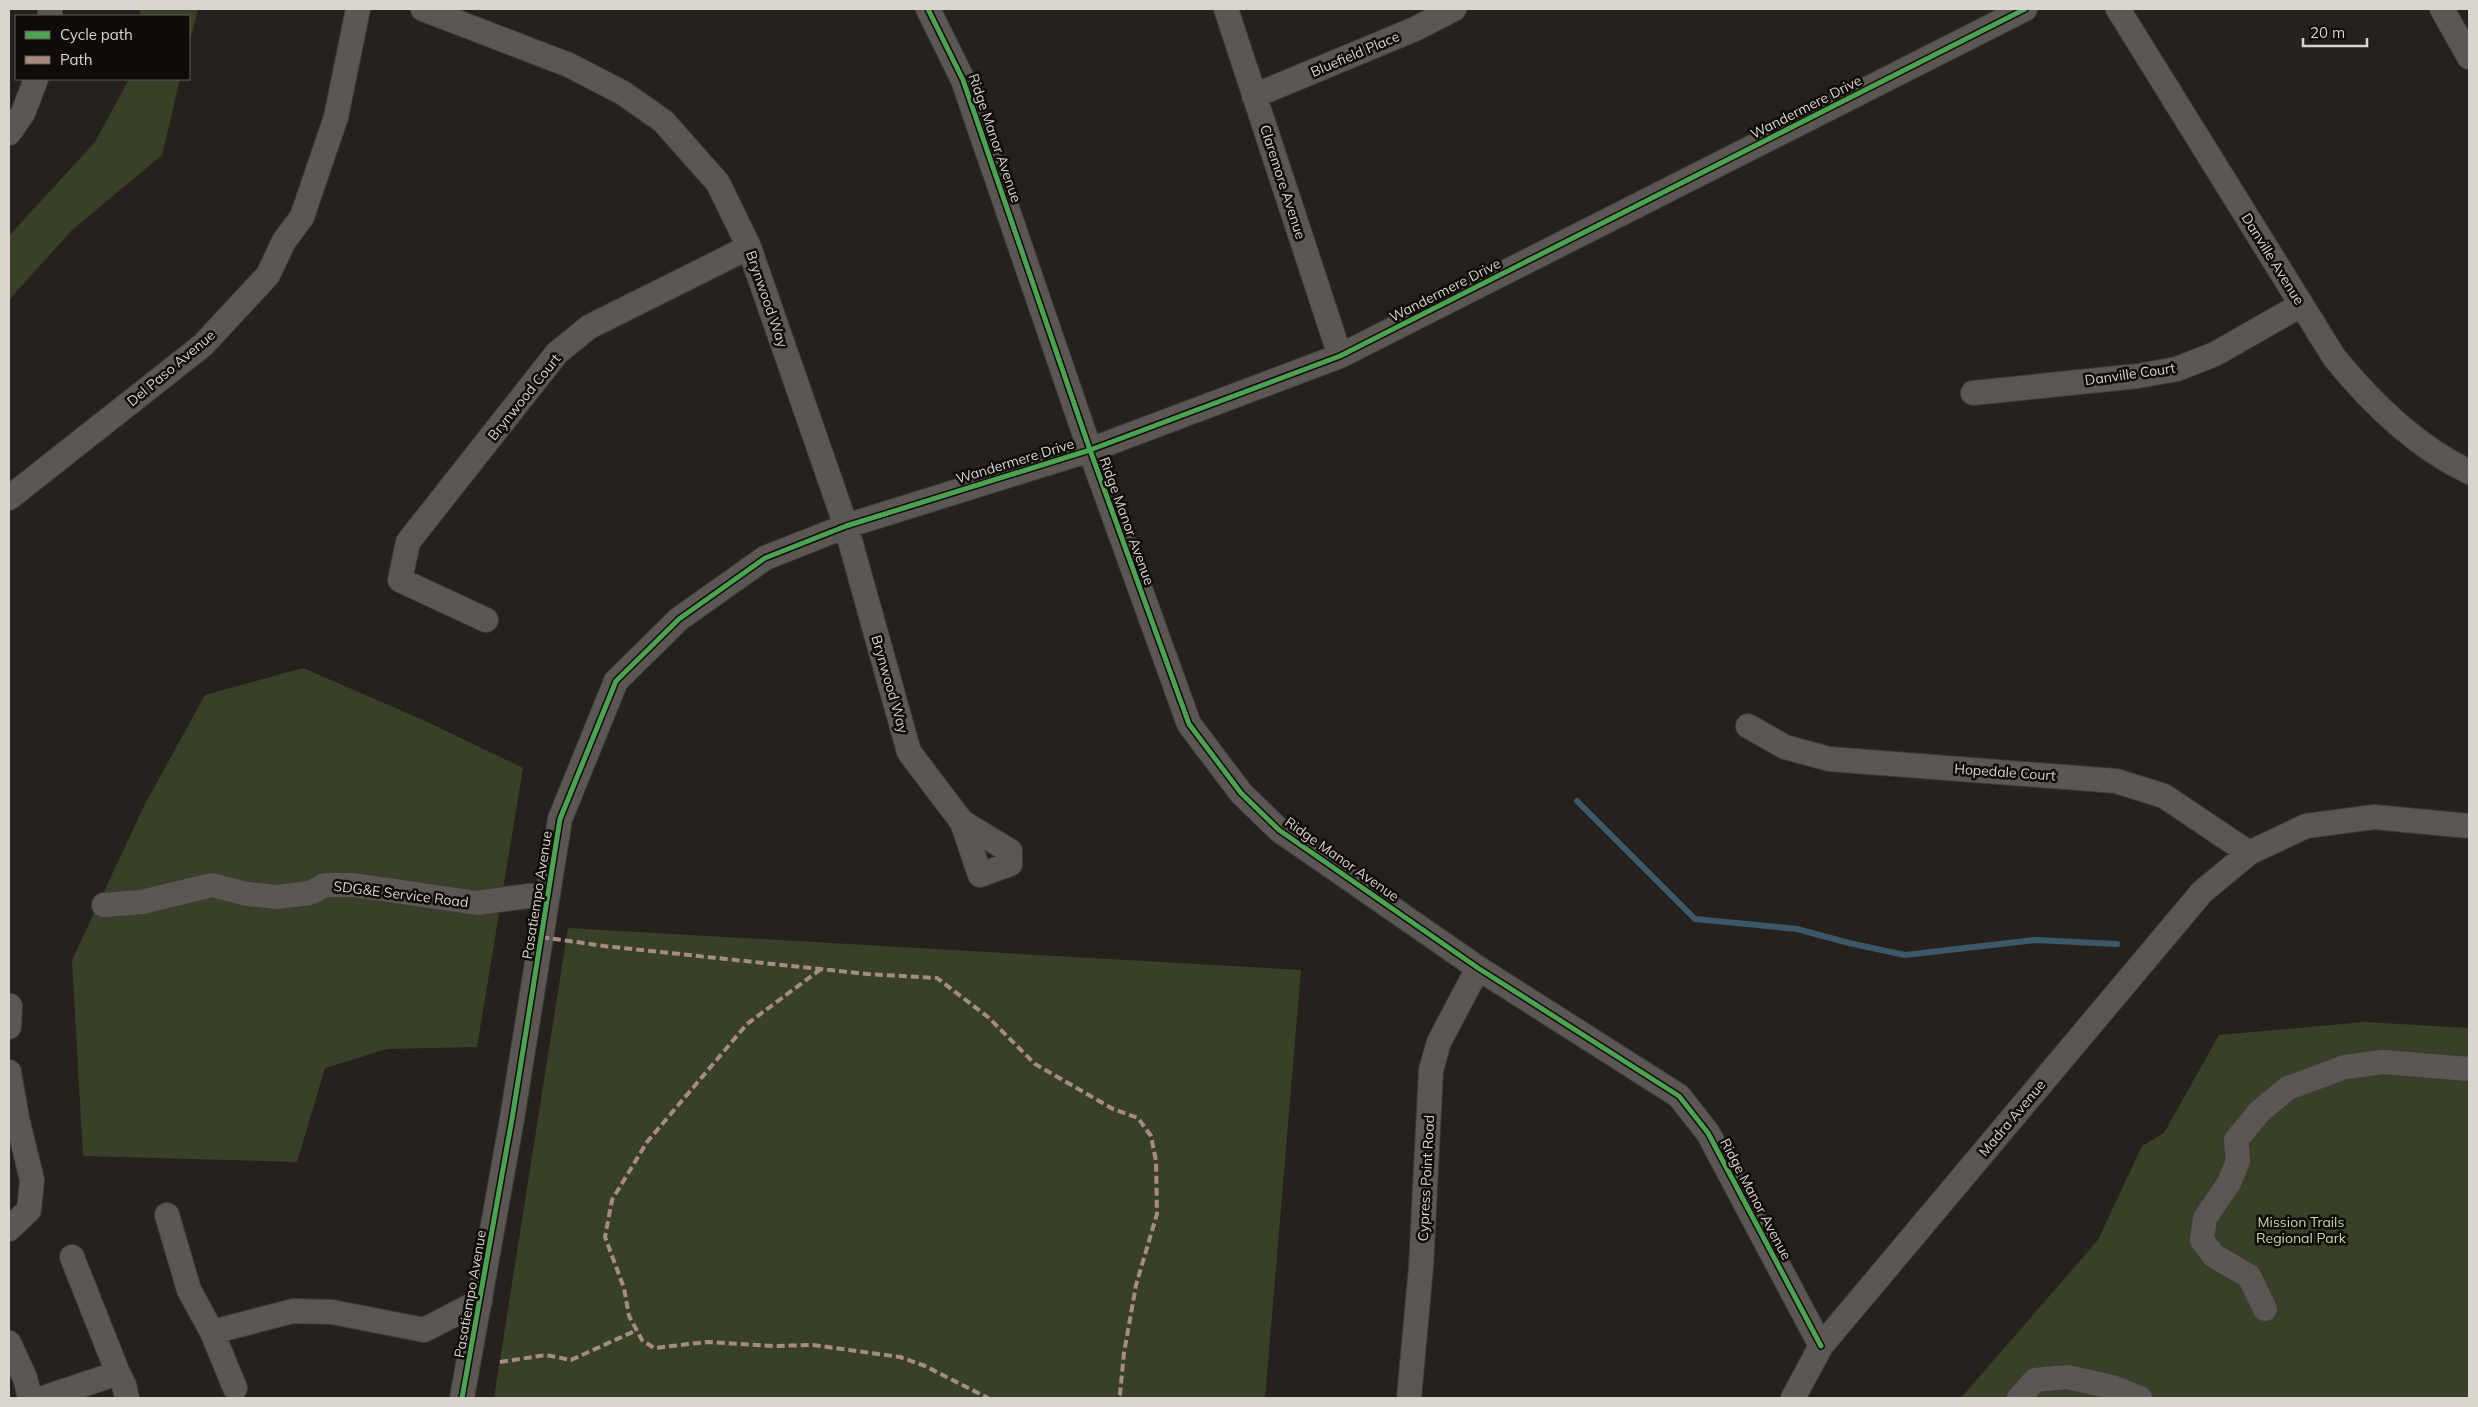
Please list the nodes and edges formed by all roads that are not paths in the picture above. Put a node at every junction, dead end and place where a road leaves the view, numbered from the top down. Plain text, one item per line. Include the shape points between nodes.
1 (358, 9) edge
2 (423, 9) edge
3 (928, 9) edge
4 (1226, 9) edge
5 (1454, 9) edge
6 (2025, 9) edge
7 (2118, 9) edge
8 (2442, 9) edge
9 (2469, 58) edge
10 (36, 80) edge
11 (1254, 96) junction
12 (9, 133) edge
13 (749, 247) junction
14 (2301, 305) junction
15 (1340, 356) junction
16 (1973, 393) dead end
17 (1090, 450) junction
18 (2469, 472) edge
19 (9, 498) edge
20 (846, 526) junction
21 (486, 620) dead end
22 (1748, 726) dead end
23 (962, 822) dead end
24 (2469, 826) edge
25 (2249, 853) junction
26 (548, 896) junction
27 (104, 904) dead end
28 (1478, 968) junction
29 (2469, 1069) edge
30 (9, 1072) edge
31 (167, 1215) dead end
32 (9, 1229) edge
33 (72, 1257) dead end
34 (480, 1301) junction
35 (2265, 1309) dead end
36 (212, 1332) junction
37 (9, 1343) edge
38 (1821, 1346) junction
39 (118, 1373) junction
40 (235, 1388) dead end
41 (30, 1398) edge
42 (43, 1398) edge
43 (127, 1398) edge
44 (462, 1398) edge
45 (1410, 1398) edge
46 (1792, 1398) edge
47 (2019, 1398) edge
48 (2140, 1398) edge

1 - 19 street, Del Paso Avenue via 336,117 327,144 302,217 284,241 268,275 203,345
2 - 13 street, Brynwood Way via 568,65 623,93 664,121 718,183
3 - 17 street, Ridge Manor Avenue via 963,80
4 - 11 street, Claremore Avenue
5 - 11 street, Bluefield Place via 1415,29
6 - 15 street, Wandermere Drive
7 - 14 street, Danville Avenue
8 - 9 street
10 - 12 street via 23,113
11 - 15 street, Claremore Avenue
13 - 20 street, Brynwood Way
13 - 21 street, Brynwood Court via 589,327 557,354 408,542 400,580
14 - 16 street, Danville Court via 2215,354 2177,368 2138,376
14 - 18 street, Danville Avenue via 2334,357 2377,407 2433,452
15 - 17 street, Wandermere Drive
17 - 20 street, Wandermere Drive
17 - 28 street, Ridge Manor Avenue via 1189,724 1206,747 1241,793 1279,830
20 - 23 street, Brynwood Way via 909,752
20 - 26 street, Pasatiempo Avenue via 765,558 679,619 616,681 560,819
22 - 25 street, Hopedale Court via 1785,747 1830,759 2116,781 2164,796
24 - 25 street, Madra Avenue via 2374,817 2306,826
25 - 38 street, Madra Avenue via 2202,892
26 - 27 street, SDG&E Service Road via 524,896 477,904 354,885 326,885 310,893 277,897 212,885 142,902
26 - 34 street, Pasatiempo Avenue
28 - 38 street, Ridge Manor Avenue via 1679,1096 1708,1134
28 - 45 street, Cypress Point Road via 1439,1042 1430,1070 1421,1267
29 - 35 street via 2383,1062 2345,1067 2288,1088 2260,1111 2236,1140 2238,1161 2229,1183 2205,1218 2202,1240 2214,1256 2249,1276
30 - 32 street via 32,1180 29,1210
31 - 36 street via 190,1290
33 - 39 street
34 - 36 street via 424,1330 332,1312 293,1311
34 - 44 street, Pasatiempo Avenue
36 - 40 street
37 - 41 street
38 - 46 street, Madra Avenue
39 - 42 street
39 - 43 street
47 - 48 street via 2035,1380 2067,1377 2112,1387

